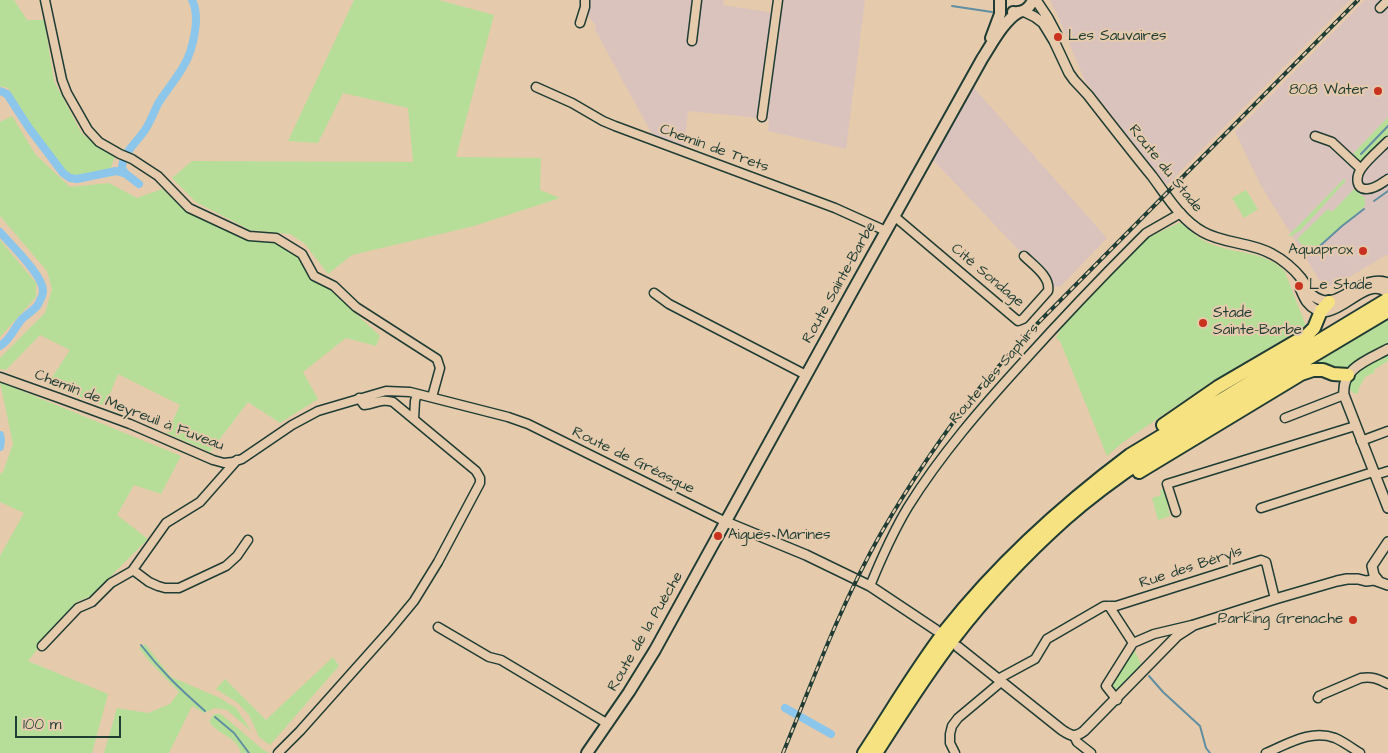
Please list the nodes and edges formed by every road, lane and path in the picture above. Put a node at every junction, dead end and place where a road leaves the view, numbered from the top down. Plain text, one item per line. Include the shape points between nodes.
1 (45, 0) edge
2 (585, 0) edge
3 (697, 0) edge
4 (778, 0) edge
5 (1000, 0) edge
6 (1035, 0) edge
7 (1388, 0) edge
8 (1380, 8) dead end
9 (1021, 12) junction
10 (580, 23) dead end
11 (692, 41) dead end
12 (982, 59) junction
13 (536, 87) dead end
14 (1088, 95) junction
15 (762, 118) dead end
16 (1315, 136) dead end
17 (1388, 141) edge
18 (1361, 169) junction
19 (1388, 179) edge
20 (1181, 213) junction
21 (894, 216) junction
22 (886, 231) junction
23 (1024, 256) dead end
24 (1387, 273) edge
25 (654, 293) dead end
26 (1385, 296) edge
27 (1325, 306) junction
28 (1388, 349) edge
29 (806, 375) junction
30 (0, 378) edge
31 (1345, 385) junction
32 (417, 394) junction
33 (432, 397) junction
34 (359, 398) junction
35 (414, 418) junction
36 (1285, 418) dead end
37 (528, 424) joint
38 (1355, 426) junction
39 (1388, 431) edge
40 (1361, 441) junction
41 (237, 460) junction
42 (1388, 471) edge
43 (1374, 473) junction
44 (1261, 508) dead end
45 (1388, 508) edge
46 (1176, 512) dead end
47 (1065, 513) junction
48 (726, 522) junction
49 (248, 540) dead end
50 (1388, 542) edge
51 (1372, 566) junction
52 (133, 570) junction
53 (1358, 579) junction
54 (1378, 580) junction
55 (1388, 584) edge
56 (870, 586) junction
57 (1275, 599) junction
58 (1112, 606) junction
59 (1194, 625) junction
60 (438, 627) dead end
61 (936, 630) dead end
62 (1133, 643) junction
63 (42, 646) dead end
64 (958, 647) dead end
65 (999, 680) junction
66 (1388, 684) edge
67 (1318, 698) dead end
68 (1116, 700) junction
69 (608, 724) junction
70 (1074, 736) junction
71 (278, 753) edge
72 (587, 753) edge
73 (864, 753) edge
74 (876, 753) edge
75 (955, 753) edge
76 (1091, 753) edge
77 (1266, 753) edge
78 (1360, 753) edge

1 - 33 street via 62,80 88,130 99,142 158,176 189,208 249,236 276,238 302,254 314,276 334,286 356,307 437,359 440,368
2 - 10 street
3 - 11 street
4 - 15 street
5 - 9 main road via 1010,11
5 - 12 main road, Route Sainte-Barbe via 1000,14
6 - 9 main road, Route Sainte-Barbe
6 - 14 street, Route du Stade via 1048,18
7 - 8 street
9 - 12 main road, Route Sainte-Barbe via 1005,24
9 - 14 street, Route du Stade via 1043,23 1069,73
12 - 21 main road, Route Sainte-Barbe
13 - 22 street, Chemin de Trets via 615,126 835,208
14 - 20 street, Route du Stade
16 - 18 street via 1332,142
17 - 18 street
18 - 19 street via 1356,179 1367,190
20 - 27 street, Route du Stade via 1209,235 1270,252 1302,278 1309,293
20 - 56 street, Route des Saphirs via 1146,233 985,403 937,464 908,509
21 - 22 main road, Route Sainte-Barbe
21 - 23 street, Cité Sondage via 1018,321 1049,288 1047,279
22 - 29 main road, Route Sainte-Barbe
24 - 26 street
25 - 29 street via 669,304
26 - 27 street via 1365,284
26 - 47 highway
27 - 47 highway via 1307,335 1218,387 1117,457 1082,486
28 - 31 street via 1351,370
29 - 48 main road, Route Sainte-Barbe
30 - 41 street, Chemin de Meyreuil à Fuveau via 130,424 208,458 224,463
31 - 36 street
31 - 38 street
31 - 47 highway via 1333,374 1322,370 1301,374
32 - 33 street, Chemin de Meyreuil à Fuveau
32 - 34 street, Chemin de Meyreuil à Fuveau via 386,391
32 - 35 street
33 - 37 street, Chemin de Meyreuil à Fuveau
34 - 35 street via 364,405 390,401
34 - 41 street, Chemin de Meyreuil à Fuveau via 318,411
35 - 71 street via 476,471 480,478 478,488 414,601
37 - 48 street, Route de Gréasque
38 - 40 street
38 - 46 street via 1167,484
39 - 40 street
40 - 43 street
41 - 52 street via 200,502 166,523
42 - 43 street
43 - 44 street
43 - 45 street
47 - 73 highway via 1002,565 952,623
47 - 74 highway via 954,637
48 - 56 street
48 - 69 main road, Route de la Puèche via 655,650
49 - 52 street via 226,566 179,588 158,586
50 - 51 street
51 - 53 street
51 - 54 street
52 - 63 street via 111,583 92,602 78,608
53 - 54 street
53 - 57 street via 1337,581
54 - 55 street
56 - 61 street
57 - 58 street, Rue des Béryls via 1266,562 1262,560
57 - 59 street
58 - 62 street
58 - 65 street via 1104,606 1047,640 1035,659
59 - 62 street via 1154,634
59 - 68 street via 1178,636
60 - 69 street via 489,657 501,660
62 - 68 street via 1106,686
64 - 65 street
65 - 70 street
65 - 75 street via 952,726 950,743
66 - 67 street via 1369,677
68 - 70 street via 1084,731
69 - 72 main road, Route de la Puèche
70 - 76 street
77 - 78 street via 1304,737 1318,735 1335,738

